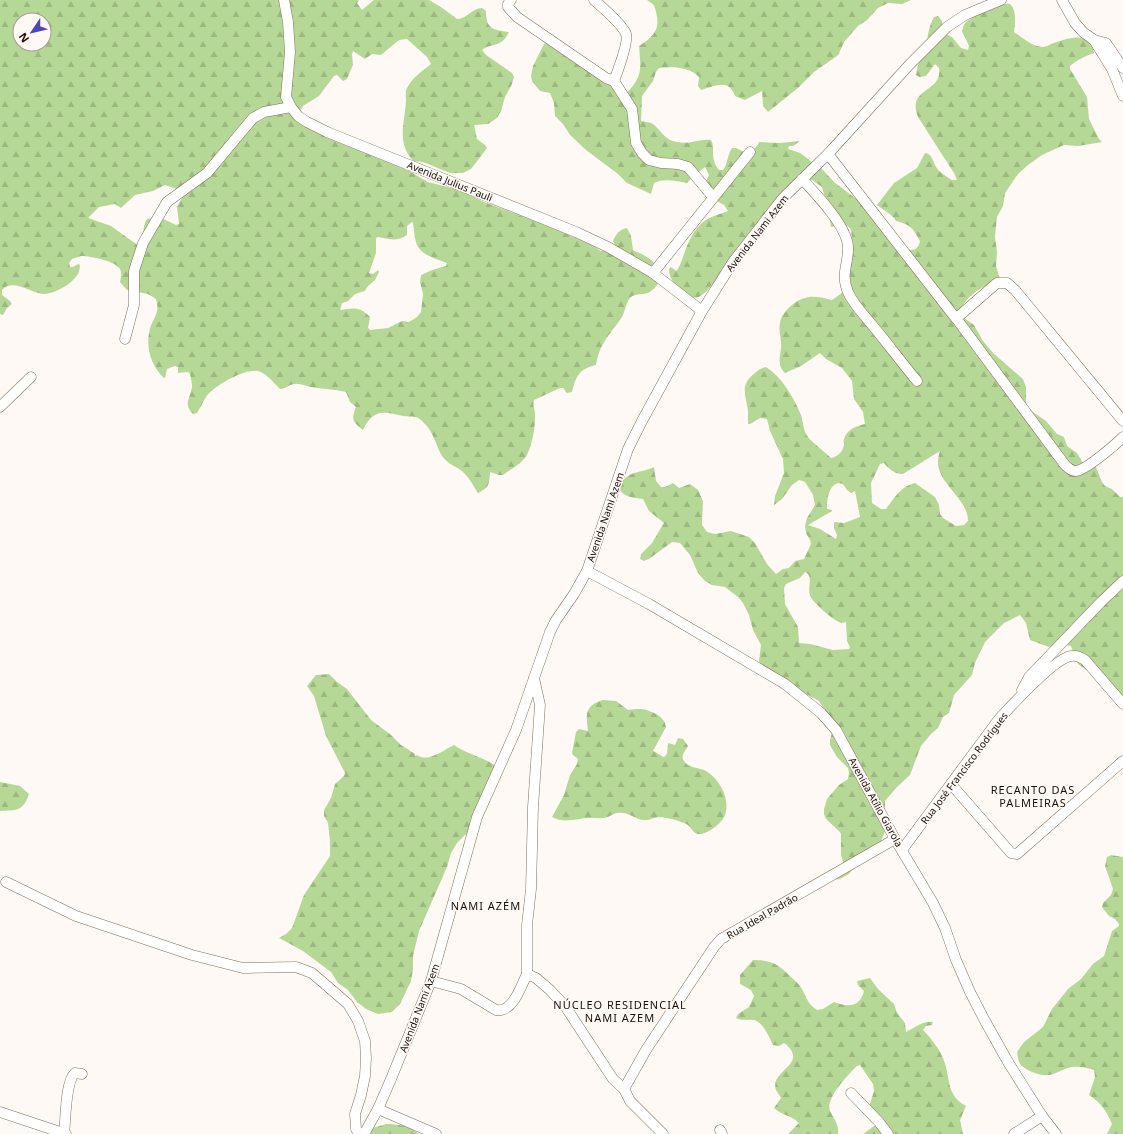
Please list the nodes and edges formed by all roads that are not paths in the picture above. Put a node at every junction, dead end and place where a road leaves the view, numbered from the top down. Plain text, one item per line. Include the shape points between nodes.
1 (284, 0) edge
2 (511, 0) edge
3 (594, 0) edge
4 (1001, 0) edge
5 (1062, 0) edge
6 (1094, 40) junction
7 (1123, 68) edge
8 (614, 81) junction
9 (1123, 96) edge
10 (291, 107) junction
11 (750, 152) dead end
12 (828, 154) junction
13 (802, 179) junction
14 (713, 198) junction
15 (654, 273) junction
16 (702, 311) junction
17 (956, 318) junction
18 (125, 339) dead end
19 (31, 377) dead end
20 (917, 381) dead end
21 (0, 407) edge
22 (1123, 421) edge
23 (1123, 438) edge
24 (587, 571) junction
25 (1123, 582) edge
26 (534, 678) junction
27 (1016, 701) junction
28 (1123, 704) edge
29 (1123, 761) edge
30 (950, 784) junction
31 (896, 839) junction
32 (902, 850) junction
33 (6, 882) dead end
34 (527, 974) junction
35 (431, 981) junction
36 (82, 1074) dead end
37 (624, 1089) junction
38 (851, 1093) dead end
39 (378, 1109) junction
40 (0, 1112) edge
41 (1042, 1116) junction
42 (65, 1134) edge
43 (359, 1134) edge
44 (364, 1134) edge
45 (436, 1134) edge
46 (662, 1134) edge
47 (888, 1134) edge
48 (1014, 1134) edge
49 (1056, 1134) edge

1 - 10 street via 290,52 286,97
2 - 8 street via 508,7 517,17
3 - 8 street via 622,28 627,38
4 - 12 street, Avenida Nami Azem via 965,15 948,27 910,64
5 - 6 street via 1083,32
6 - 7 street via 1106,43
6 - 9 street via 1112,69
8 - 14 street via 632,109 636,143 642,153 649,160 688,167
10 - 15 street, Avenida Julius Pauli via 298,116 327,132 576,232
10 - 18 street via 264,112 253,118 207,173 166,202 143,243 134,271 134,305
11 - 14 street
12 - 13 street, Avenida Nami Azem
12 - 17 street
13 - 16 street, Avenida Nami Azem via 758,228
13 - 20 street via 820,199 844,235 848,247 844,273 848,293
14 - 15 street
15 - 16 street, Avenida Julius Pauli
16 - 24 street, Avenida Nami Azem via 628,449
17 - 22 street via 997,283 1007,283 1016,290
17 - 23 street via 1070,470 1078,471
19 - 21 street
24 - 26 street, Avenida Nami Azem via 550,632
24 - 31 street, Avenida Atílio Giarola via 649,604 785,684 821,713 836,730
25 - 27 street via 1029,677
26 - 34 street via 540,706 533,807 532,889 527,925
26 - 35 street, Avenida Nami Azem via 516,730 477,817
27 - 28 street, Rua José Francisco Rodrigues via 1062,660 1070,656 1079,656
27 - 30 street, Rua José Francisco Rodrigues via 999,719
29 - 30 street via 1017,854 1011,853
30 - 32 street, Rua José Francisco Rodrigues
31 - 32 street, Avenida Atílio Giarola
31 - 37 street, Rua Ideal Padrão via 721,939 646,1050
32 - 41 street, Avenida Atílio Giarola via 933,903 970,992 985,1021
33 - 43 street via 76,916 192,955 244,968 296,967 312,973 348,1004 358,1021 364,1041 365,1076 355,1114
34 - 35 street via 515,998 508,1007 500,1011 461,989
34 - 37 street via 536,978 565,1006 613,1079
35 - 39 street, Avenida Nami Azem
36 - 42 street via 75,1073 71,1077
37 - 46 street via 630,1100
38 - 47 street
39 - 44 street, Avenida Nami Azem
39 - 45 street
40 - 42 street
41 - 48 street
41 - 49 street, Avenida Atílio Giarola

